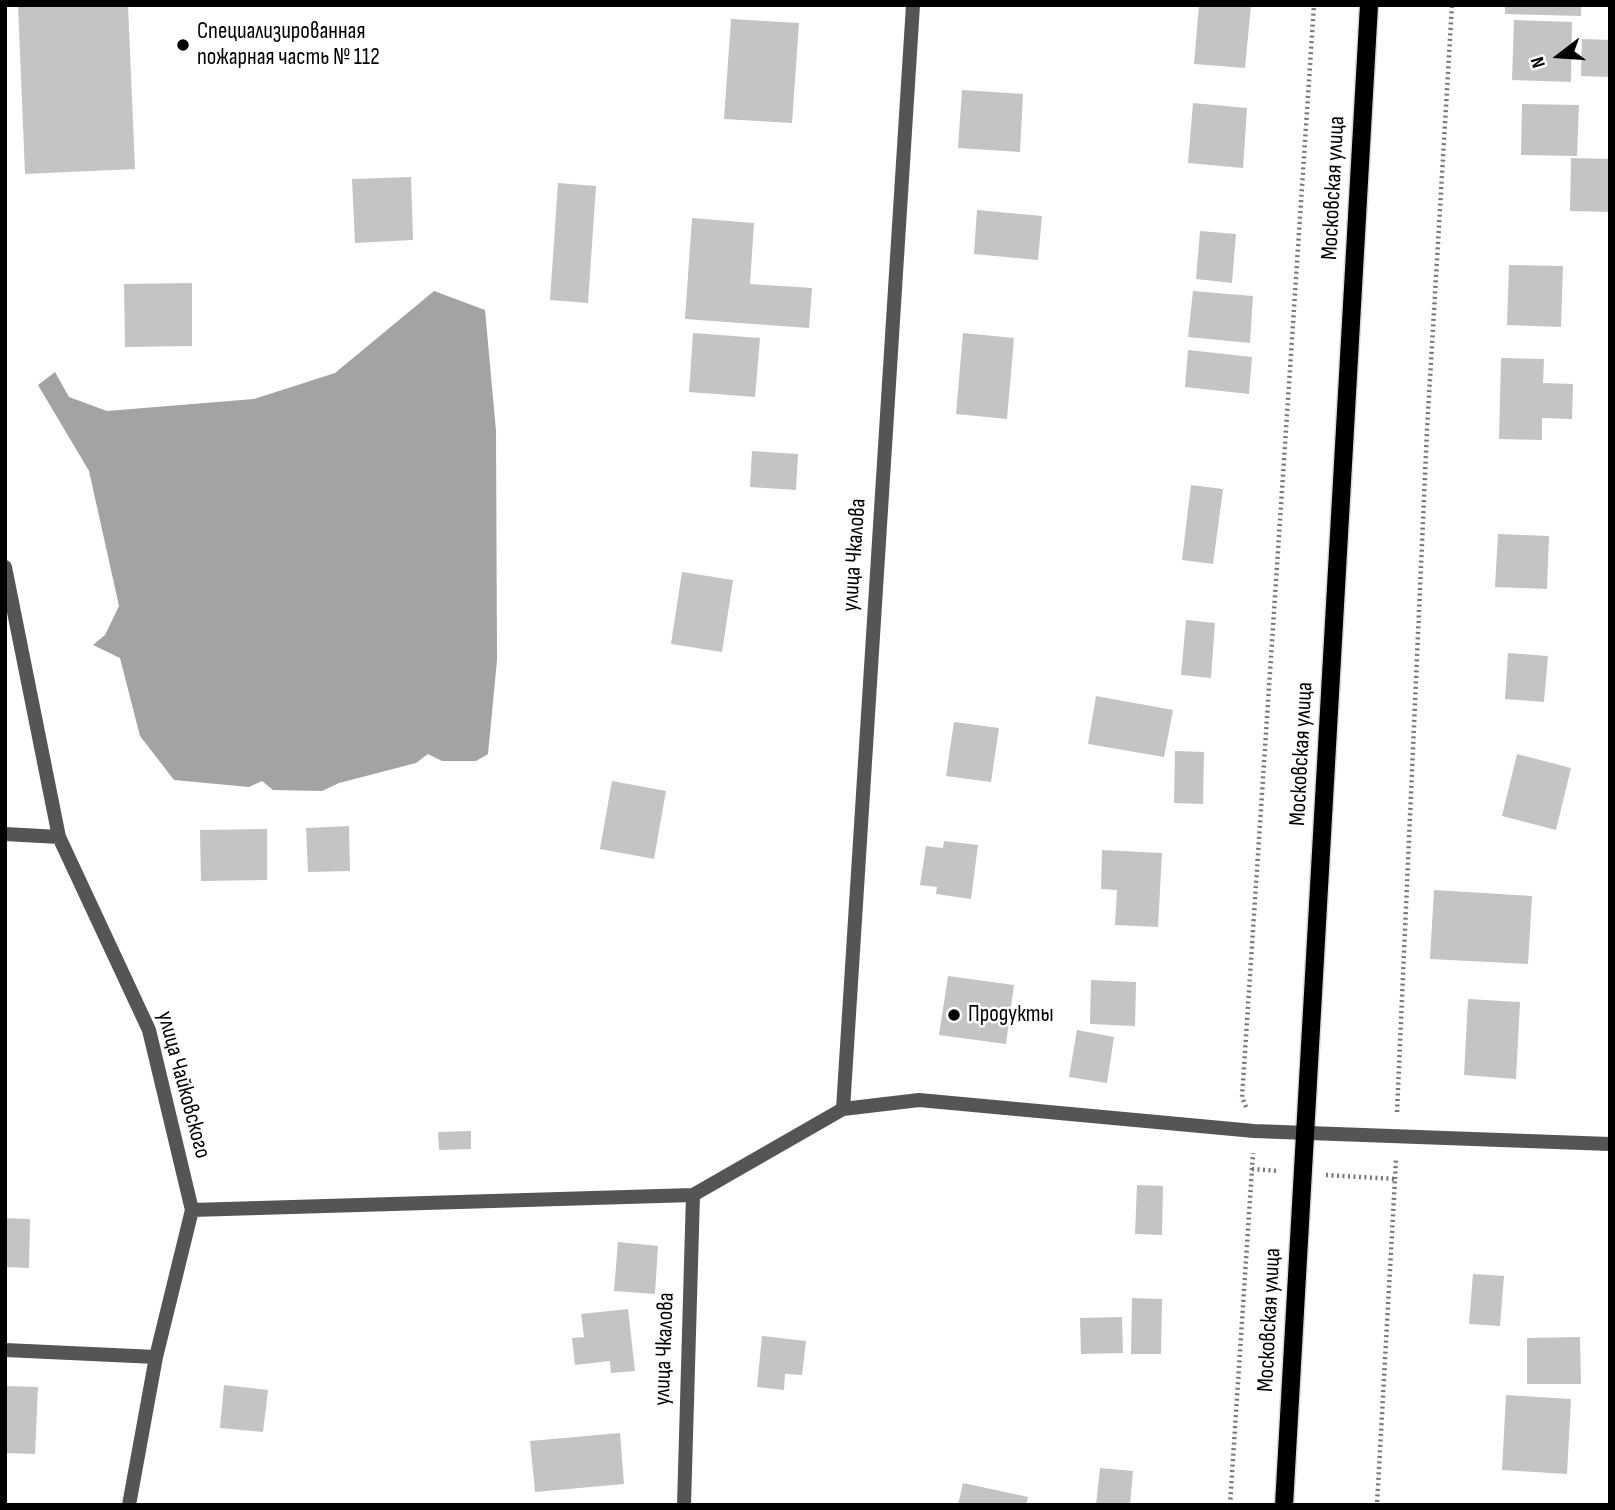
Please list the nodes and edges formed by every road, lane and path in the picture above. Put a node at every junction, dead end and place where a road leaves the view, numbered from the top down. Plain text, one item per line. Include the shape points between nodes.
1 (913, 5) edge
2 (1314, 5) edge
3 (1369, 5) edge
4 (1452, 5) edge
5 (5, 567) edge
6 (5, 834) edge
7 (59, 837) junction
8 (843, 1109) junction
9 (1254, 1131) junction
10 (1306, 1132) junction
11 (1396, 1135) junction
12 (1610, 1144) edge
13 (1252, 1169) junction
14 (1303, 1173) junction
15 (1395, 1179) junction
16 (693, 1195) junction
17 (192, 1210) junction
18 (5, 1350) edge
19 (156, 1357) junction
20 (129, 1505) edge
21 (684, 1505) edge
22 (1230, 1505) edge
23 (1284, 1505) edge
24 (1377, 1505) edge

1 - 8 street, улица Чкалова
2 - 9 path via 1242,1097
3 - 10 main road, Московская улица
4 - 11 path
5 - 7 street, улица Чайковского
6 - 7 street
7 - 17 street, улица Чайковского via 149,1030
8 - 9 street via 919,1100
8 - 16 street
9 - 10 street
9 - 13 path
10 - 11 street
10 - 14 main road, Московская улица
11 - 12 street
11 - 15 path
13 - 14 path
13 - 22 path
14 - 15 path
14 - 23 main road, Московская улица
15 - 24 path
16 - 17 street
16 - 21 street, улица Чкалова
17 - 19 street, улица Чайковского
18 - 19 street
19 - 20 street, улица Чайковского

